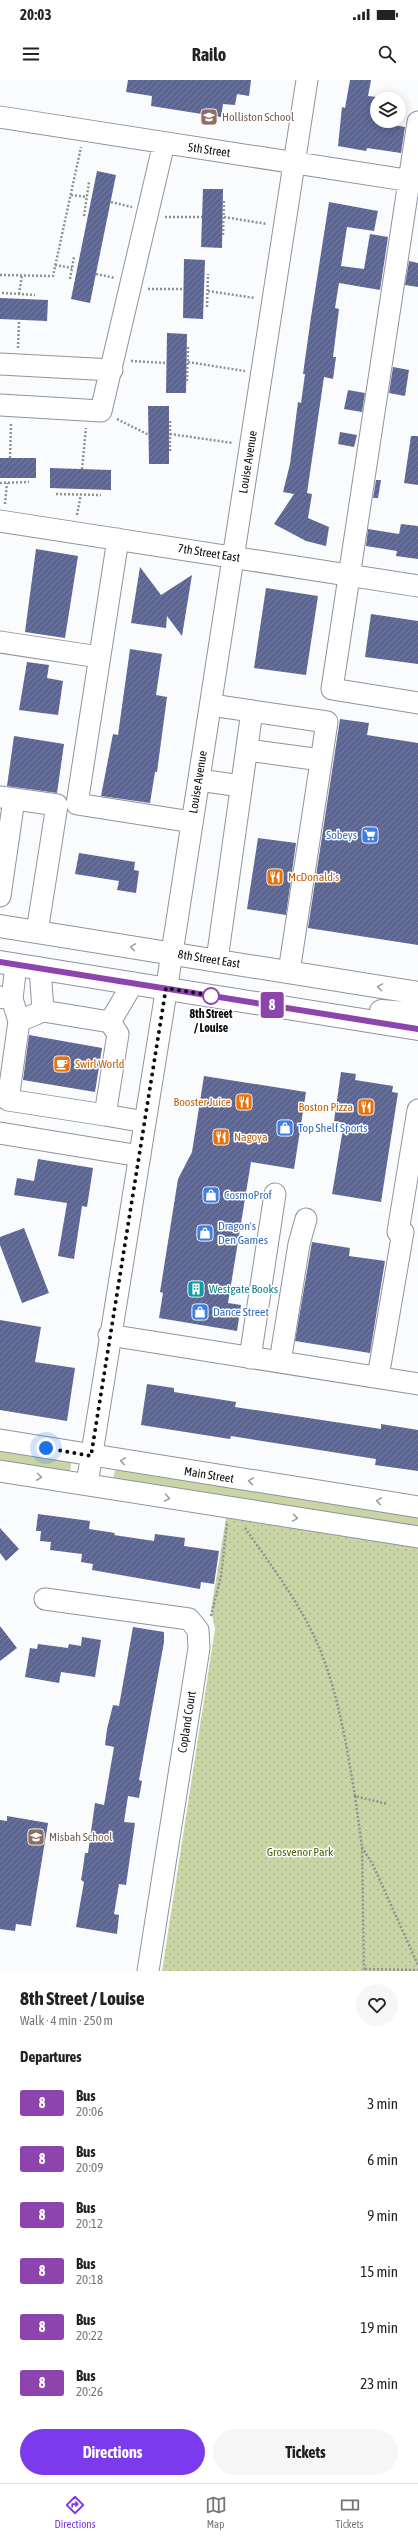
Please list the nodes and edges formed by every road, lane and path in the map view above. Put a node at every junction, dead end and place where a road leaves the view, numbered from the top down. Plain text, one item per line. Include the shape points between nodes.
1 (307, 80) edge
2 (0, 117) edge
3 (418, 122) edge
4 (164, 144) junction
5 (81, 146) dead end
6 (294, 162) junction
7 (413, 181) edge
8 (90, 182) dead end
9 (71, 195) junction
10 (87, 197) junction
11 (224, 200) dead end
12 (84, 216) dead end
13 (202, 216) dead end
14 (148, 217) junction
15 (224, 217) junction
16 (270, 224) dead end
17 (223, 235) dead end
18 (74, 257) dead end
19 (55, 265) junction
20 (72, 268) junction
21 (208, 274) dead end
22 (0, 275) edge
23 (22, 275) junction
24 (70, 279) dead end
25 (132, 288) junction
26 (184, 290) dead end
27 (208, 291) junction
28 (2, 293) dead end
29 (19, 294) junction
30 (35, 295) dead end
31 (259, 299) dead end
32 (207, 307) dead end
33 (20, 322) dead end
34 (188, 345) dead end
35 (188, 362) junction
36 (166, 363) dead end
37 (9, 364) edge
38 (113, 365) junction
39 (247, 371) dead end
40 (187, 381) dead end
41 (6, 406) edge
42 (94, 411) junction
43 (170, 419) dead end
44 (170, 434) junction
45 (148, 435) dead end
46 (236, 444) dead end
47 (170, 451) dead end
48 (10, 458) dead end
49 (82, 469) dead end
50 (29, 482) dead end
51 (0, 483) edge
52 (7, 483) junction
53 (56, 494) dead end
54 (81, 494) junction
55 (101, 495) dead end
56 (77, 516) dead end
57 (2, 521) edge
58 (118, 539) junction
59 (234, 557) junction
60 (348, 575) junction
61 (418, 586) edge
62 (0, 642) edge
63 (99, 657) junction
64 (418, 703) edge
65 (210, 705) junction
66 (252, 711) junction
67 (247, 750) junction
68 (321, 760) junction
69 (198, 780) junction
70 (242, 786) junction
71 (7, 798) edge
72 (192, 822) junction
73 (0, 896) edge
74 (0, 926) edge
75 (37, 932) junction
76 (172, 953) junction
77 (217, 960) junction
78 (8, 963) edge
79 (40, 968) junction
80 (289, 972) junction
81 (133, 983) junction
82 (166, 988) junction
83 (418, 993) edge
84 (6, 998) edge
85 (302, 1010) junction
86 (418, 1010) edge
87 (43, 1011) junction
88 (19, 1021) junction
89 (110, 1022) junction
90 (418, 1029) edge
91 (418, 1110) edge
92 (105, 1115) junction
93 (145, 1122) junction
94 (0, 1133) edge
95 (140, 1156) junction
96 (275, 1194) dead end
97 (306, 1219) dead end
98 (110, 1335) junction
99 (250, 1358) junction
100 (280, 1362) junction
101 (378, 1377) junction
102 (418, 1384) edge
103 (0, 1440) edge
104 (91, 1456) junction
105 (0, 1471) edge
106 (87, 1484) junction
107 (418, 1507) edge
108 (229, 1517) dead end
109 (242, 1524) dead end
110 (418, 1537) edge
111 (45, 1599) dead end
112 (211, 1616) dead end
113 (355, 1796) junction
114 (387, 1804) dead end
115 (362, 1847) junction
116 (418, 1965) edge
117 (364, 1970) edge
118 (418, 1970) edge
119 (148, 1971) edge

1 - 6 street, Louise Avenue
2 - 4 street, 5th Street
3 - 7 street
4 - 6 street, 5th Street
4 - 14 street
5 - 9 path
6 - 7 street, 5th Street
6 - 59 street, Louise Avenue
7 - 60 street
8 - 10 path
9 - 10 path
9 - 19 path
10 - 12 path
11 - 15 path
13 - 14 path
14 - 25 street
15 - 16 path
15 - 17 path
18 - 20 path
19 - 20 path
19 - 23 path via 53,276
20 - 24 path
21 - 27 path
22 - 23 path
23 - 29 path
25 - 26 path
25 - 38 street
27 - 31 path
27 - 32 path
28 - 29 path
29 - 30 path
33 - 37 path
34 - 35 path
35 - 39 path
35 - 40 path
36 - 38 path
37 - 38 street
38 - 42 street
41 - 42 street
41 - 48 path
42 - 45 path
42 - 49 path
43 - 44 path
44 - 46 path
44 - 47 path
50 - 52 path
51 - 52 path
52 - 57 path
53 - 54 path
54 - 55 path
54 - 56 path
57 - 58 street, 7th Street East
58 - 59 street, 7th Street East
58 - 63 street
59 - 60 street, 7th Street East
59 - 65 street, Louise Avenue
60 - 61 street, 7th Street East
60 - 64 street via 332,689
62 - 63 street
63 - 72 street via 77,804
65 - 66 street
65 - 69 street, Louise Avenue
66 - 67 street
66 - 68 street via 327,722
67 - 68 street
67 - 70 street
68 - 80 street
69 - 70 street
69 - 72 street, Louise Avenue
70 - 77 street
71 - 73 street
71 - 75 street via 57,805
72 - 76 street, Louise Avenue
74 - 75 main road, 8th Street East
76 -> 75 main road, 8th Street East
76 - 77 main road, 8th Street East
76 - 82 street, Louise Avenue
77 - 80 main road, 8th Street East
78 - 79 main road
78 - 84 street
79 - 81 main road
79 - 87 street
83 -> 80 main road, 8th Street East
81 - 82 main road
81 - 89 street
82 - 85 main road
82 - 93 street, Louise Avenue
84 - 88 street
85 - 86 main road via 336,1007 407,1013
85 - 90 main road
87 - 88 street
87 - 89 street
88 - 92 street via 8,1100
89 - 92 street via 118,1034
91 - 101 street via 398,1232 402,1232
92 - 93 street
93 - 95 street, Louise Avenue
94 - 95 street
95 - 98 street, Louise Avenue
96 - 99 street
97 - 100 street via 299,1244
98 - 99 street
98 - 104 street, Louise Avenue
99 - 100 street
100 - 101 street
101 - 102 street
103 - 104 street, Main Street
104 - 106 street, Louise Avenue
107 -> 104 street, Main Street
105 -> 106 street
106 -> 110 street
108 - 112 path via 221,1576
109 - 113 path via 290,1593 321,1651 343,1722
111 - 119 street, Copland Court via 189,1620 198,1630 199,1648
113 - 114 path
113 - 115 path
115 - 116 path
115 - 117 path
117 - 118 path

